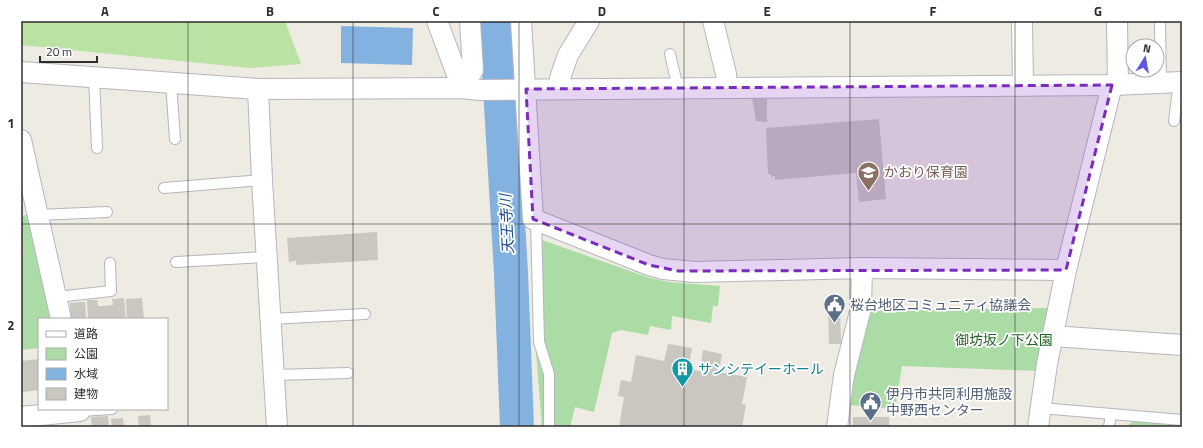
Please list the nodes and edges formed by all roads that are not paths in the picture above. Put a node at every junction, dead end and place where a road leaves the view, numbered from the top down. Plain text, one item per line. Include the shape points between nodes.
1 (437, 21) edge
2 (470, 21) edge
3 (522, 21) edge
4 (588, 21) edge
5 (713, 21) edge
6 (1022, 21) edge
7 (1117, 21) edge
8 (1160, 25) dead end
9 (670, 54) dead end
10 (21, 72) edge
11 (94, 77) junction
12 (1174, 82) edge
13 (171, 83) junction
14 (1115, 85) junction
15 (1024, 86) junction
16 (678, 88) junction
17 (727, 88) junction
18 (258, 89) junction
19 (471, 89) junction
20 (523, 89) junction
21 (561, 89) junction
22 (1174, 121) dead end
23 (175, 139) dead end
24 (21, 140) edge
25 (97, 148) dead end
26 (262, 180) junction
27 (164, 188) dead end
28 (107, 212) dead end
29 (38, 215) junction
30 (536, 220) junction
31 (267, 257) junction
32 (176, 262) dead end
33 (110, 263) dead end
34 (862, 268) junction
35 (1066, 270) junction
36 (57, 296) junction
37 (365, 314) dead end
38 (61, 318) edge
39 (271, 319) junction
40 (1052, 336) junction
41 (1182, 345) edge
42 (348, 372) dead end
43 (274, 375) junction
44 (107, 410) edge
45 (1111, 414) junction
46 (80, 416) edge
47 (1039, 417) edge
48 (21, 418) edge
49 (1182, 420) edge
50 (278, 427) edge
51 (549, 427) edge
52 (837, 427) edge
53 (1109, 427) edge

1 - 19 street
2 - 19 street via 473,70
3 - 20 street
4 - 21 street via 568,55 560,78
5 - 17 street
6 - 15 street
7 - 14 street
8 - 12 lane
9 - 16 lane
10 - 11 street
11 - 13 street
11 - 25 lane
12 - 14 street
12 - 22 lane
13 - 18 street
13 - 23 lane
14 - 15 street
14 - 35 street
15 - 17 street
16 - 17 street
16 - 21 street
18 - 19 street
18 - 26 street
19 - 20 street
20 - 21 street
20 - 30 street via 533,219
24 - 29 street
26 - 27 lane
26 - 31 street
28 - 29 lane
29 - 36 street
30 - 34 street via 663,269 695,272
30 - 51 lane via 539,342 549,374
31 - 32 lane
31 - 39 street
33 - 36 lane via 111,291
34 - 35 street
34 - 52 street via 861,308 844,375
35 - 40 street
36 - 38 street
37 - 39 lane
39 - 43 street
40 - 41 street
40 - 47 street
42 - 43 lane
43 - 50 street
44 - 46 lane
45 - 47 lane
45 - 49 lane
45 - 53 lane
46 - 48 street

